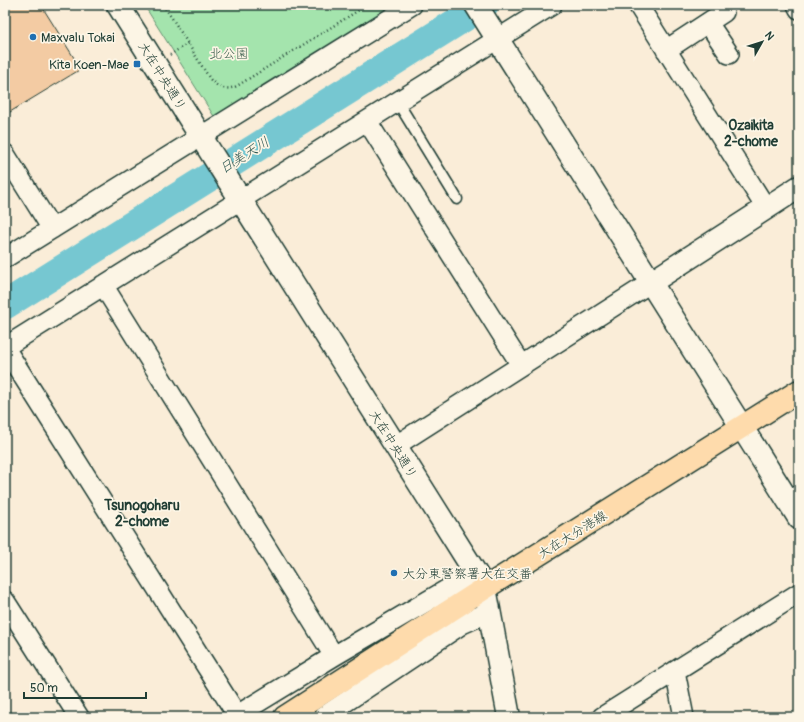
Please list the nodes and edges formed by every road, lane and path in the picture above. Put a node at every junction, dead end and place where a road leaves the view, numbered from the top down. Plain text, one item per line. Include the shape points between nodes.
1 (118, 5) edge
2 (163, 5) edge
3 (367, 5) edge
4 (412, 5) edge
5 (476, 5) edge
6 (552, 5) edge
7 (638, 5) edge
8 (797, 5) edge
9 (799, 9) edge
10 (724, 12) dead end
11 (708, 23) junction
12 (494, 34) junction
13 (188, 43) junction
14 (666, 50) junction
15 (729, 54) dead end
16 (170, 56) dead end
17 (398, 101) junction
18 (367, 120) junction
19 (204, 142) junction
20 (5, 154) edge
21 (799, 187) edge
22 (237, 194) junction
23 (457, 199) dead end
24 (766, 208) junction
25 (52, 229) junction
26 (5, 258) edge
27 (650, 282) junction
28 (103, 286) junction
29 (5, 347) edge
30 (521, 365) junction
31 (799, 391) edge
32 (741, 427) junction
33 (395, 446) junction
34 (799, 518) edge
35 (480, 581) junction
36 (799, 593) edge
37 (5, 601) edge
38 (490, 612) junction
39 (334, 656) junction
40 (675, 671) junction
41 (330, 715) edge
42 (236, 716) edge
43 (79, 717) edge
44 (285, 717) edge
45 (508, 717) edge
46 (602, 717) edge
47 (684, 717) edge

1 - 19 street, 大在中央通り
2 - 13 path
3 - 13 path via 232,88 215,85
4 - 19 street
5 - 12 street
6 - 12 street
7 - 14 street
8 - 9 street
10 - 11 street
11 - 14 street
11 - 15 street
12 - 17 street
12 - 27 street
13 - 16 path
14 - 24 street
17 - 18 street
17 - 23 lane
18 - 22 street
18 - 30 street
19 - 22 street, 大在中央通り
19 - 25 street
20 - 25 street
21 - 24 street
22 - 28 street
22 - 33 street, 大在中央通り
24 - 27 street
25 - 26 street
27 - 30 street
27 - 32 street
28 - 29 street
28 - 39 street
29 - 42 street
30 - 33 street
31 - 32 main road, 大在大分港線
32 - 34 street
32 - 35 main road, 大在大分港線
33 - 35 street, 大在中央通り
35 - 38 street, 大在中央通り
35 - 39 street
35 - 44 main road, 大在大分港線
36 - 40 street
37 - 43 street
38 - 41 street via 462,624
38 - 45 street, 大在中央通り
39 - 42 street
40 - 46 street
40 - 47 street

